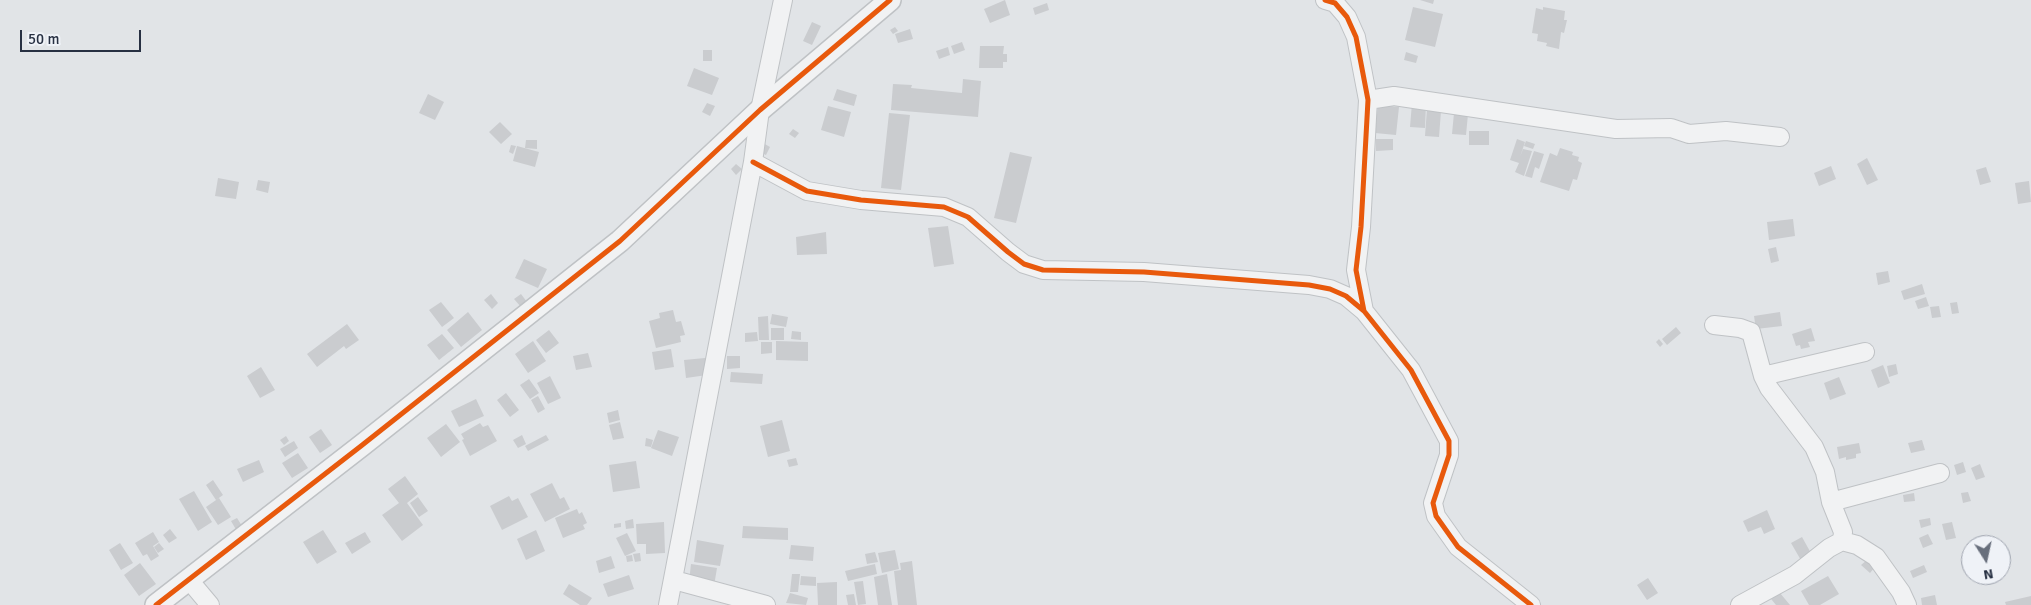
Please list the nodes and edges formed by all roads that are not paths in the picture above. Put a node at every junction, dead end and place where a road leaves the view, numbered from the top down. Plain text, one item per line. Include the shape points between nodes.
1 (783, 0) edge
2 (890, 0) edge
3 (1325, 0) edge
4 (1368, 100) junction
5 (760, 110) junction
6 (1780, 137) dead end
7 (753, 162) junction
8 (1364, 311) junction
9 (1714, 325) dead end
10 (1865, 352) dead end
11 (1763, 376) junction
12 (1940, 472) dead end
13 (1831, 502) junction
14 (1842, 541) junction
15 (189, 580) junction
16 (674, 580) junction
17 (156, 605) edge
18 (210, 605) edge
19 (668, 605) edge
20 (766, 605) edge
21 (1530, 605) edge
22 (1740, 605) edge
23 (1907, 605) edge

1 - 5 street
2 - 5 street
3 - 4 street via 1334,3 1347,17 1353,30
4 - 6 street via 1394,96 1616,129 1671,128 1690,134 1726,131
4 - 8 street via 1356,270
5 - 7 street
5 - 15 street via 620,241
7 - 8 street via 807,191 860,200 944,207 968,217 1024,264 1043,270 1144,272 1309,285 1346,296
7 - 16 street
8 - 21 street via 1411,370 1449,440 1449,455 1433,503 1436,516 1458,547
9 - 11 street via 1751,332
10 - 11 street
11 - 13 street via 1814,447 1825,472
12 - 13 street
13 - 14 street via 1843,532
14 - 22 street via 1795,575
14 - 23 street via 1857,545 1876,557
15 - 17 street
15 - 18 street
16 - 19 street
16 - 20 street

